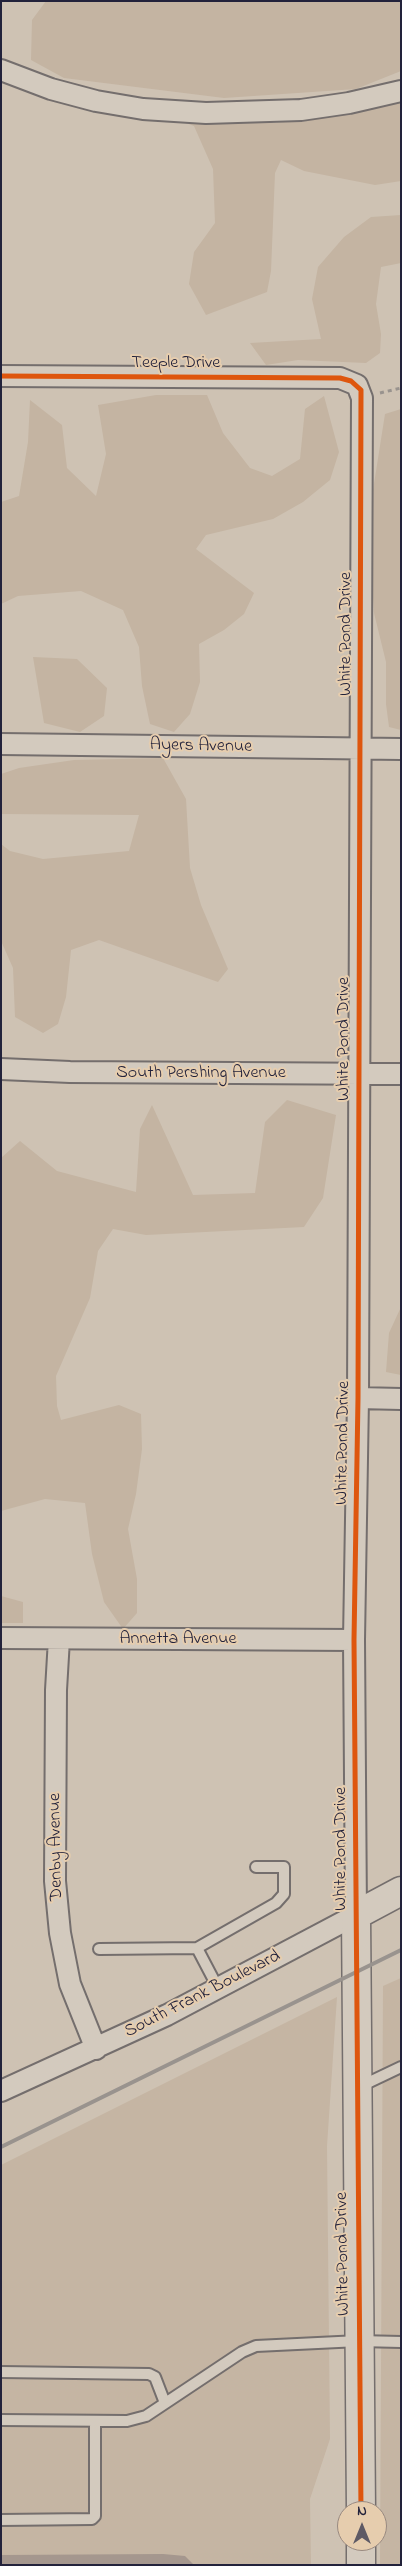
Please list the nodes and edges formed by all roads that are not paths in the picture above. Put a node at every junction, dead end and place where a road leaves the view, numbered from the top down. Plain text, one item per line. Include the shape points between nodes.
1 (1, 70) edge
2 (401, 91) edge
3 (1, 376) edge
4 (351, 381) joint
5 (1, 744) edge
6 (360, 748) junction
7 (401, 749) edge
8 (1, 1069) edge
9 (358, 1074) junction
10 (401, 1074) edge
11 (358, 1398) junction
12 (401, 1399) edge
13 (1, 1638) edge
14 (59, 1639) junction
15 (354, 1640) junction
16 (256, 1867) dead end
17 (401, 1891) edge
18 (356, 1915) junction
19 (197, 1948) junction
20 (99, 1949) dead end
21 (218, 1988) junction
22 (96, 2049) junction
23 (401, 2067) edge
24 (356, 2089) junction
25 (1, 2091) edge
26 (359, 2341) junction
27 (401, 2342) edge
28 (1, 2372) edge
29 (165, 2403) junction
30 (1, 2420) edge
31 (95, 2421) junction
32 (361, 2501) edge
33 (1, 2520) edge
34 (361, 2551) edge
35 (361, 2565) edge

1 - 2 street via 96,101 143,109 206,113 302,110 349,104
3 - 4 street, Teeple Drive via 340,378
4 - 6 street, White Pond Drive via 357,385 362,398
5 - 6 street, Ayers Avenue
6 - 7 street, Ayers Avenue
6 - 9 street, White Pond Drive
8 - 9 street, South Pershing Avenue
9 - 10 street, South Pershing Avenue
9 - 11 street, White Pond Drive
11 - 12 street
11 - 15 street, White Pond Drive
13 - 14 street, Annetta Avenue
14 - 15 street, Annetta Avenue
14 - 22 street, Denby Avenue via 55,1880 60,1934 70,1984
15 - 18 street, White Pond Drive
16 - 19 lane via 284,1867 284,1894 276,1903
17 - 18 street, South Frank Boulevard
18 - 21 street, South Frank Boulevard
18 - 24 street, White Pond Drive
19 - 20 lane
19 - 21 lane
21 - 22 street, South Frank Boulevard
22 - 25 street, South Frank Boulevard
23 - 24 lane
24 - 26 street, White Pond Drive
26 - 27 lane
26 - 29 lane via 256,2346
26 - 32 street, White Pond Drive
28 - 29 lane via 149,2374 155,2377
29 - 31 lane via 146,2416 127,2421
30 - 31 lane
31 - 33 lane via 92,2520
34 - 35 street

